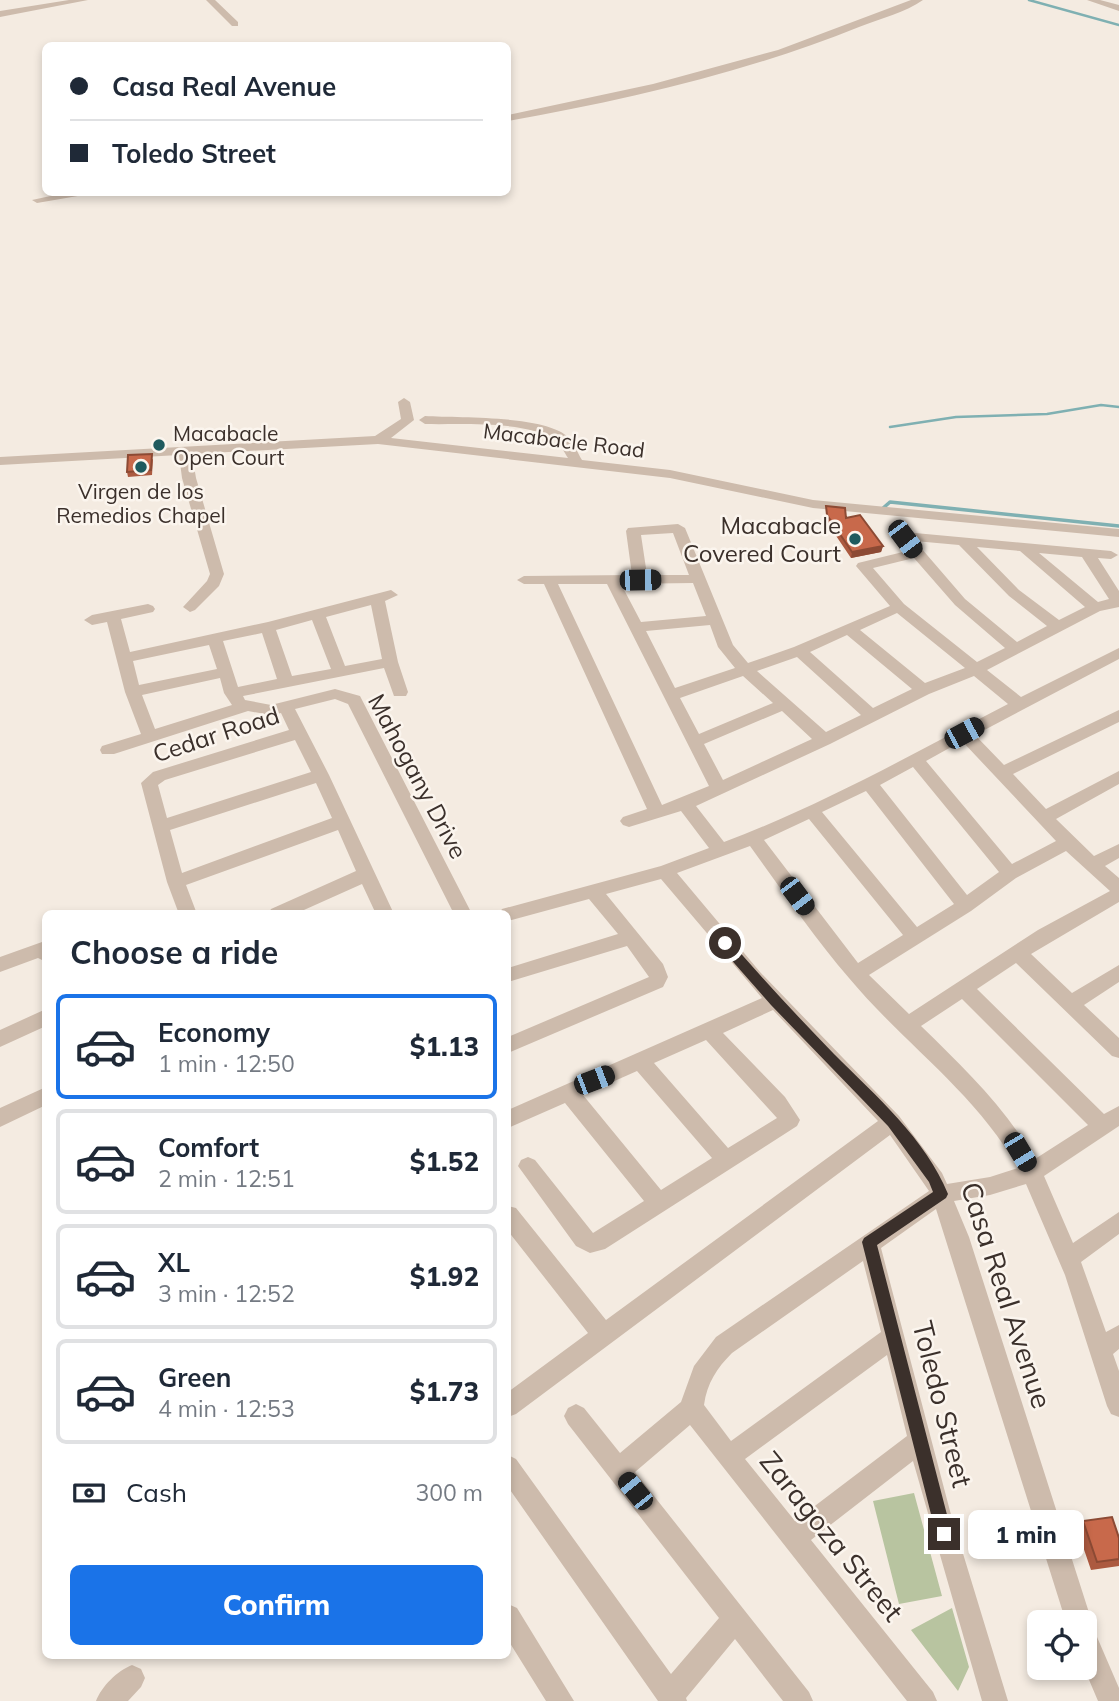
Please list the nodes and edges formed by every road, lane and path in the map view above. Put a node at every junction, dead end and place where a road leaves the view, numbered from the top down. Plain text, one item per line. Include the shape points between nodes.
1 (83, 0) edge
2 (210, 0) edge
3 (919, 0) edge
4 (1091, 0) edge
5 (1119, 8) edge
6 (0, 14) edge
7 (235, 24) dead end
8 (511, 117) edge
9 (66, 196) edge
10 (37, 200) dead end
11 (404, 402) dead end
12 (425, 420) dead end
13 (378, 440) junction
14 (80, 445) dead end
15 (185, 449) junction
16 (140, 452) junction
17 (0, 461) edge
18 (577, 463) junction
19 (1119, 533) edge
20 (963, 541) junction
21 (1024, 547) junction
22 (1087, 552) junction
23 (915, 553) junction
24 (1111, 555) dead end
25 (697, 579) junction
26 (524, 580) dead end
27 (550, 580) junction
28 (612, 580) junction
29 (640, 580) junction
30 (1118, 601) edge
31 (190, 607) dead end
32 (899, 607) junction
33 (1095, 608) junction
34 (148, 609) dead end
35 (317, 614) junction
36 (113, 616) junction
37 (92, 620) dead end
38 (713, 620) junction
39 (268, 627) junction
40 (636, 627) junction
41 (1058, 627) junction
42 (848, 628) junction
43 (215, 639) junction
44 (1015, 648) junction
45 (799, 651) junction
46 (1119, 653) edge
47 (124, 658) junction
48 (390, 662) junction
49 (745, 669) junction
50 (974, 670) junction
51 (225, 672) junction
52 (340, 672) junction
53 (286, 682) junction
54 (923, 690) junction
55 (133, 692) junction
56 (400, 692) dead end
57 (232, 693) junction
58 (672, 695) junction
59 (1019, 704) junction
60 (783, 705) junction
61 (245, 706) junction
62 (287, 710) dead end
63 (1119, 715) edge
64 (872, 716) junction
65 (299, 733) junction
66 (964, 733) junction
67 (150, 737) junction
68 (824, 740) junction
69 (694, 742) junction
70 (107, 750) dead end
71 (915, 759) junction
72 (1002, 773) junction
73 (321, 775) junction
74 (1119, 778) edge
75 (869, 783) junction
76 (718, 788) junction
77 (685, 803) junction
78 (811, 810) junction
79 (657, 812) junction
80 (1045, 817) junction
81 (343, 821) junction
82 (629, 821) dead end
83 (162, 826) junction
84 (753, 838) junction
85 (1068, 842) junction
86 (721, 850) junction
87 (1119, 850) edge
88 (1093, 865) junction
89 (665, 871) junction
90 (1010, 873) junction
91 (367, 874) junction
92 (176, 882) junction
93 (593, 891) junction
94 (1119, 892) edge
95 (965, 906) junction
96 (186, 910) edge
97 (286, 910) edge
98 (384, 910) edge
99 (461, 910) edge
100 (511, 913) edge
101 (915, 937) junction
102 (629, 938) junction
103 (42, 949) edge
104 (1018, 953) junction
105 (0, 965) edge
106 (1119, 972) edge
107 (511, 974) edge
108 (856, 974) junction
109 (964, 988) junction
110 (775, 1001) junction
111 (1070, 1004) junction
112 (42, 1019) edge
113 (907, 1025) junction
114 (709, 1032) junction
115 (0, 1039) edge
116 (511, 1044) edge
117 (1119, 1050) edge
118 (640, 1062) junction
119 (568, 1091) junction
120 (42, 1097) edge
121 (0, 1118) edge
122 (511, 1118) edge
123 (1110, 1121) edge
124 (892, 1122) junction
125 (725, 1159) junction
126 (528, 1166) dead end
127 (1032, 1173) junction
128 (941, 1194) junction
129 (659, 1203) junction
130 (511, 1219) edge
131 (1119, 1222) edge
132 (869, 1242) junction
133 (1069, 1258) junction
134 (604, 1336) junction
135 (894, 1336) junction
136 (1110, 1342) edge
137 (511, 1404) edge
138 (1119, 1406) edge
139 (692, 1408) junction
140 (576, 1416) dead end
141 (919, 1441) junction
142 (728, 1457) junction
143 (511, 1470) edge
144 (618, 1470) junction
145 (794, 1538) junction
146 (1075, 1610) edge
147 (736, 1617) junction
148 (511, 1622) edge
149 (1097, 1668) edge
150 (132, 1678) dead end
151 (672, 1698) edge
152 (109, 1701) edge
153 (561, 1701) edge
154 (800, 1701) edge
155 (925, 1701) edge
156 (995, 1701) edge
157 (1111, 1701) edge

1 - 6 street
2 - 7 street
3 - 8 street via 781,52 654,87
4 - 5 street
9 - 10 street
11 - 13 street via 408,420
12 - 18 street via 529,426 563,440
13 - 15 street, Macabacle Road
13 - 18 street, Macabacle Road
14 - 16 street via 126,442 136,444
15 - 16 street, Macabacle Road
15 - 31 street via 185,465 217,573 214,583
16 - 17 street, Macabacle Road
18 - 19 street, Macabacle Road via 670,474 813,504
20 - 21 street
20 - 23 street via 905,539
20 - 41 street via 1014,593
21 - 22 street
21 - 33 street
22 - 24 street
22 - 30 street
23 - 32 street via 863,566
23 - 44 street via 960,602
25 - 29 street
25 - 29 street via 682,534 678,528 668,527 633,531
25 - 38 street
26 - 27 street
27 - 28 street
27 - 79 street
28 - 29 street
28 - 40 street
30 - 33 street
32 - 42 street
32 - 50 street
33 - 41 street
34 - 36 street
35 - 39 street
35 - 48 street via 384,597
35 - 52 street
36 - 37 street
36 - 47 street
38 - 40 street
38 - 49 street via 726,647
39 - 43 street
39 - 53 street
40 - 58 street
41 - 44 street
42 - 45 street
42 - 54 street
43 - 47 street
43 - 51 street
44 - 50 street
45 - 49 street
45 - 64 street
46 - 59 street
47 - 55 street
48 - 52 street
48 - 56 street
49 - 58 street
49 - 60 street
50 - 54 street
50 - 59 street
51 - 55 street
51 - 57 street
52 - 53 street
53 - 57 street
54 - 64 street
55 - 67 street
57 - 61 street
58 - 69 street
59 - 66 street
60 - 68 street
60 - 69 street
61 - 67 street
61 - 99 street, Mahogany Drive via 271,710 335,694 354,700
62 - 65 street
63 - 72 street
64 - 68 street
65 - 73 street
65 - 83 street, Cedar Road via 159,776 148,788
66 - 71 street
66 - 72 street
67 - 70 street
68 - 76 street
69 - 76 street
71 - 75 street
71 - 90 street
72 - 80 street
73 - 81 street
73 - 83 street
74 - 80 street
75 - 78 street
75 - 95 street
76 - 77 street
77 - 79 street
77 - 86 street
78 - 84 street
78 - 101 street
79 - 82 street
80 - 85 street
81 - 91 street
81 - 92 street
83 - 92 street
84 - 86 street
84 - 108 street
85 - 88 street
85 - 90 street
86 - 89 street
87 - 88 street
88 - 94 street
89 - 93 street
89 - 110 street, Casa Real Avenue
90 - 95 street
91 - 97 street
91 - 98 street
92 - 96 street
93 - 100 street
93 - 102 street
94 - 104 street
95 - 101 street
101 - 108 street
102 - 107 street
102 - 116 street via 656,969 656,982
103 - 105 street
104 - 109 street
104 - 111 street
106 - 111 street
108 - 113 street
109 - 113 street
109 - 123 street
110 - 114 street
110 - 124 street, Casa Real Avenue
111 - 117 street
112 - 115 street
113 - 127 street via 973,1089 1008,1131
114 - 118 street
114 - 125 street via 790,1120
118 - 119 street
118 - 125 street
119 - 122 street
119 - 129 street
120 - 121 street
123 - 127 street
124 - 128 street, Casa Real Avenue
124 - 134 street
125 - 129 street
126 - 129 street via 590,1243
127 - 128 street
127 - 133 street
128 - 132 street
128 - 146 street, Casa Real Avenue
130 - 134 street
131 - 133 street
132 - 135 street, Toledo Street
132 - 139 street via 724,1345 699,1376
133 - 136 street
134 - 137 street
135 - 141 street, Toledo Street
135 - 142 street
136 - 138 street
139 - 142 street, Zaragoza Street
139 - 144 street
140 - 144 street
141 - 145 street
141 - 156 street, Toledo Street
142 - 145 street, Zaragoza Street
143 - 151 street
144 - 147 street
145 - 155 street, Zaragoza Street
147 - 151 street
147 - 154 street
148 - 153 street
149 - 157 street
150 - 152 street

